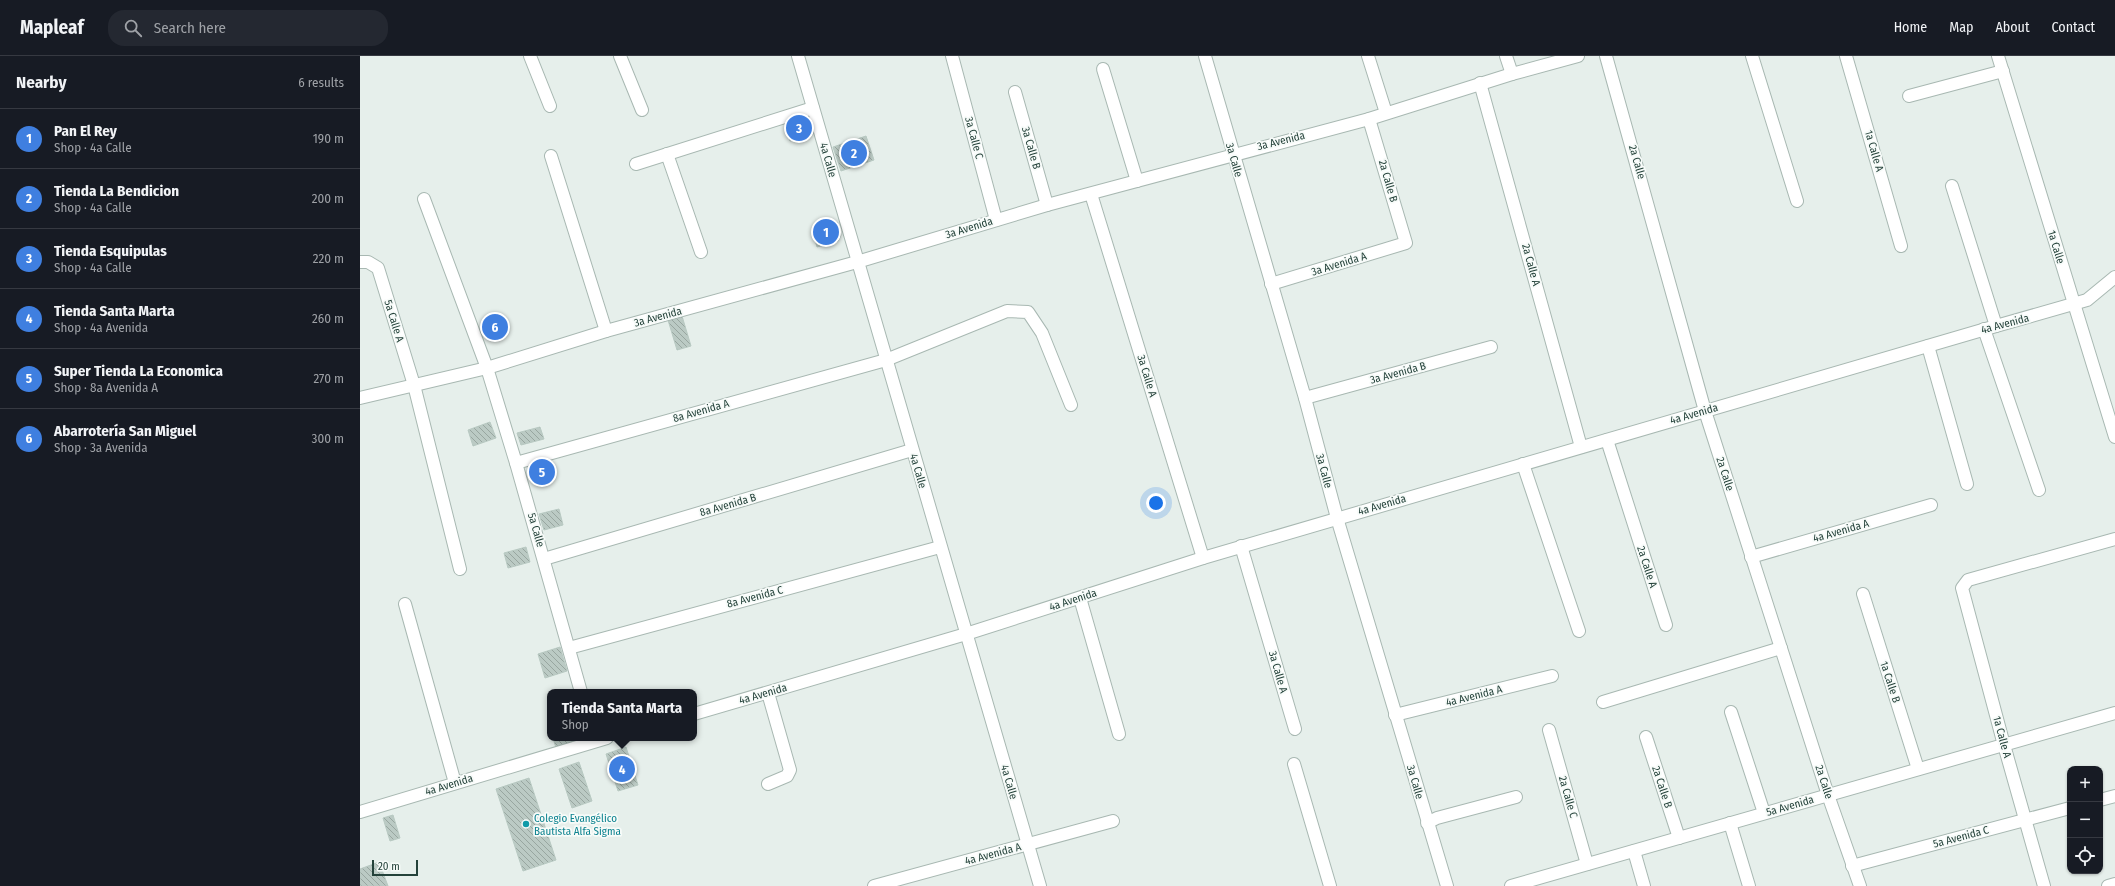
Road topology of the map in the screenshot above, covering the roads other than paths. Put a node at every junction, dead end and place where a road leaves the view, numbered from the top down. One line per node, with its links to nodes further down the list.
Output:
1 (530, 56): 19 (street)
2 (620, 56): 21 (street)
3 (798, 56): 20 (street, 4a Calle)
4 (952, 56): 34 (street, 3a Calle C)
5 (1205, 56): 25 (street, 3a Calle)
6 (1368, 56): 22 (street)
7 (1506, 56): 15 (street)
8 (1578, 56): 15 (street, 3a Avenida)
9 (1606, 56): 54 (street, 2a Calle)
10 (1752, 56): 32 (street)
11 (1846, 56): 36 (street, 1a Calle A)
12 (1998, 56): 14 (street, 1a Calle)
13 (1103, 69): 28 (street)
14 (2003, 71): 18 (street); 42 (street, 1a Calle)
15 (1512, 74): 16 (street, 3a Avenida)
16 (1480, 84): 22 (street, 3a Avenida); 58 (street, 2a Calle A)
17 (1015, 92): 33 (street, 3a Calle B)
18 (1909, 96)
19 (550, 106)
20 (813, 108): 24 (street); 39 (street, 4a Calle)
21 (642, 110)
22 (1386, 113): 23 (street, 3a Avenida)
23 (1369, 119): 25 (street, 3a Avenida); 35 (street, 2a Calle B)
24 (667, 154): 27 (street); 37 (street)
25 (1232, 154): 28 (street, 3a Avenida); 41 (street, 3a Calle)
26 (551, 156): 45 (street)
27 (636, 164)
28 (1137, 181): 30 (street, 3a Avenida)
29 (1952, 186): 43 (street)
30 (1091, 194): 33 (street, 3a Avenida); 70 (street, 3a Calle A)
31 (424, 199): 49 (street, 5a Calle)
32 (1797, 201)
33 (1047, 205): 34 (street, 3a Avenida)
34 (996, 220): 39 (street, 3a Avenida)
35 (1406, 243): 41 (street, 3a Avenida A)
36 (1901, 246)
37 (701, 252)
38 (364, 262): 50 (street, 5a Calle A)
39 (857, 262): 45 (street, 3a Avenida); 48 (street, 4a Calle)
40 (2115, 277): 42 (street, 4a Avenida)
41 (1271, 284): 52 (street, 3a Calle)
42 (2074, 305): 43 (street, 4a Avenida); 55 (street, 1a Calle)
43 (1996, 326): 44 (street, 4a Avenida)
44 (1984, 329): 46 (street, 4a Avenida); 63 (street)
45 (606, 331): 49 (street, 3a Avenida)
46 (1928, 346): 54 (street, 4a Avenida); 62 (street)
47 (1491, 347): 52 (street, 3a Avenida B)
48 (886, 360): 53 (street, 8a Avenida A); 59 (street, 4a Calle); 60 (street, 8a Avenida A)
49 (487, 368): 50 (street, 3a Avenida); 60 (street, 5a Calle)
50 (414, 385): 51 (street, 3a Avenida); 72 (street, 5a Calle A)
51 (360, 398)
52 (1305, 398): 65 (street, 3a Calle)
53 (1071, 405)
54 (1704, 411): 57 (street, 4a Avenida); 69 (street, 2a Calle)
55 (2112, 416): 56 (street, 1a Calle)
56 (2115, 437)
57 (1607, 440): 58 (street, 4a Avenida); 76 (street, 2a Calle A)
58 (1581, 447): 61 (street, 4a Avenida)
59 (912, 450): 68 (street, 4a Calle); 71 (street, 8a Avenida B)
60 (516, 462): 71 (street, 5a Calle)
61 (1523, 464): 65 (street, 4a Avenida); 77 (street)
62 (1968, 484)
63 (2039, 490)
64 (1931, 505): 69 (street, 4a Avenida A)
65 (1337, 518): 67 (street, 4a Avenida); 88 (street, 3a Calle)
66 (2115, 539): 94 (street, 1a Calle A)
67 (1241, 546): 70 (street, 4a Avenida); 89 (street, 3a Calle A)
68 (940, 547): 78 (street, 4a Calle); 79 (street, 8a Avenida C)
69 (1751, 557): 80 (street, 2a Calle)
70 (1203, 558): 74 (street, 4a Avenida)
71 (544, 559): 79 (street, 5a Calle)
72 (460, 569)
73 (1863, 594): 96 (street, 1a Calle B)
74 (1080, 598): 78 (street, 4a Avenida); 91 (street)
75 (405, 604): 97 (street)
76 (1666, 625)
77 (1579, 631)
78 (966, 634): 83 (street, 4a Avenida); 111 (street, 4a Calle)
79 (569, 648): 82 (street, 5a Calle)
80 (1781, 648): 84 (street); 99 (street, 2a Calle)
81 (1552, 676): 88 (street, 4a Avenida A)
82 (580, 689)
83 (768, 693): 86 (street, 4a Avenida); 98 (street)
84 (1603, 702)
85 (1732, 712): 105 (street)
86 (697, 713)
87 (2115, 713): 94 (street, 5a Avenida)
88 (1395, 715): 108 (street, 3a Calle)
89 (1295, 729)
90 (1549, 730): 113 (street, 2a Calle C)
91 (1119, 734)
92 (1646, 737): 110 (street, 2a Calle B)
93 (590, 741): 97 (street, 4a Avenida)
94 (2004, 745): 96 (street, 5a Avenida); 106 (street, 1a Calle A)
95 (1294, 764): 119 (street)
96 (1918, 769): 99 (street, 5a Avenida)
97 (455, 783): 104 (street, 4a Avenida)
98 (768, 784)
99 (1828, 795): 105 (street, 5a Avenida); 114 (street, 2a Calle)
100 (2115, 796): 102 (street)
101 (1516, 797): 108 (street)
102 (2103, 799)
103 (2067, 809): 106 (street, 5a Avenida C)
104 (360, 812)
105 (1764, 813): 109 (street, 5a Avenida)
106 (2025, 820): 114 (street, 5a Avenida C); 125 (street, 1a Calle A)
107 (1113, 821): 111 (street, 4a Avenida A)
108 (1427, 823): 120 (street, 3a Calle)
109 (1730, 823): 110 (street, 5a Avenida); 123 (street)
110 (1679, 838): 112 (street, 5a Avenida)
111 (1028, 844): 117 (street, 4a Avenida A); 118 (street, 4a Calle)
112 (1634, 851): 113 (street, 5a Avenida); 122 (street)
113 (1587, 864): 115 (street, 5a Avenida)
114 (1852, 866): 124 (street, 2a Calle)
115 (1540, 882): 121 (street, 5a Avenida)
116 (2115, 884): 126 (street)
117 (874, 886)
118 (1040, 886)
119 (1330, 886)
120 (1447, 886)
121 (1511, 886)
122 (1644, 886)
123 (1749, 886)
124 (1860, 886)
125 (2044, 886)
126 (2108, 886)

